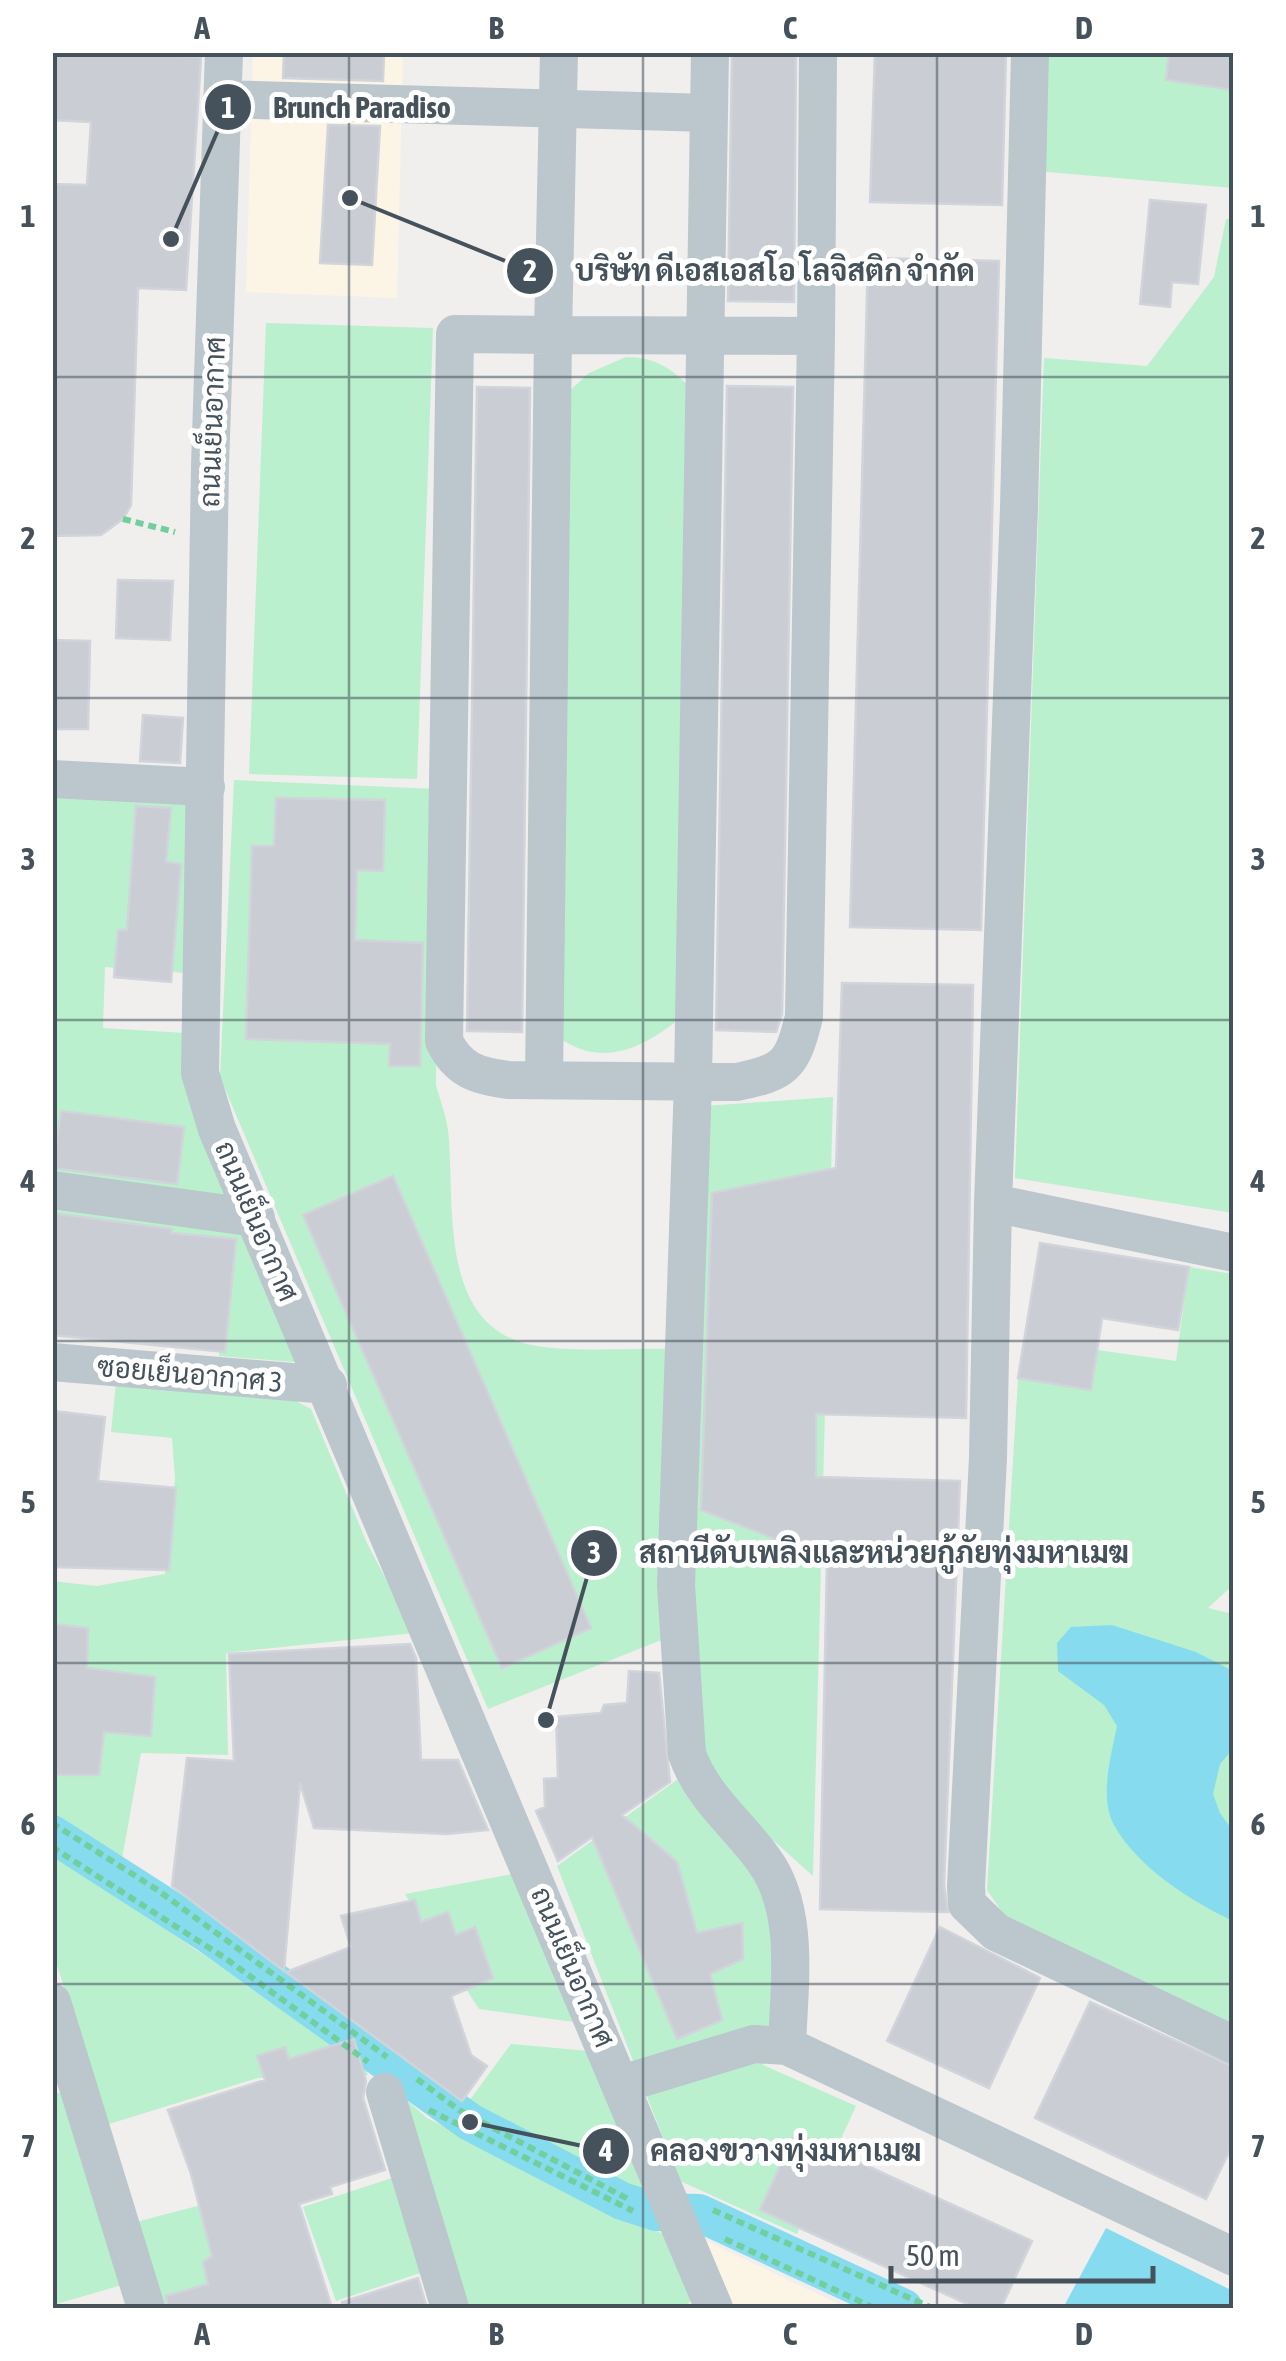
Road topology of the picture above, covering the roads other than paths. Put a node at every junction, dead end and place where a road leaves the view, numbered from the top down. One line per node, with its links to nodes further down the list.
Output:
1 (224, 52): 6 (street, ถนนเย็นอากาศ)
2 (559, 52): 7 (street)
3 (710, 52): 8 (street)
4 (818, 52): 11 (street)
5 (1030, 52): 17 (street)
6 (223, 98): 7 (street); 13 (street, ถนนเย็นอากาศ)
7 (558, 108): 8 (street); 9 (street)
8 (708, 113): 10 (street)
9 (553, 335): 10 (street); 14 (street); 14 (street)
10 (704, 336): 11 (street); 15 (street)
11 (816, 336): 15 (street)
12 (52, 779): 13 (street)
13 (206, 787): 18 (street, ถนนเย็นอากาศ)
14 (544, 1080): 15 (street)
15 (693, 1082): 24 (street)
16 (52, 1190): 18 (street)
17 (993, 1203): 19 (street); 23 (street)
18 (256, 1218): 21 (street, ถนนเย็นอากาศ)
19 (1234, 1253)
20 (52, 1362): 21 (street, ซอยเย็นอากาศ 3)
21 (328, 1386): 26 (street, ถนนเย็นอากาศ)
22 (52, 2002): 28 (street)
23 (1234, 2045)
24 (787, 2046): 26 (street); 27 (street)
25 (392, 2075): 29 (street)
26 (622, 2084): 30 (street, ถนนเย็นอากาศ)
27 (1234, 2257)
28 (146, 2308)
29 (450, 2308)
30 (714, 2308)

